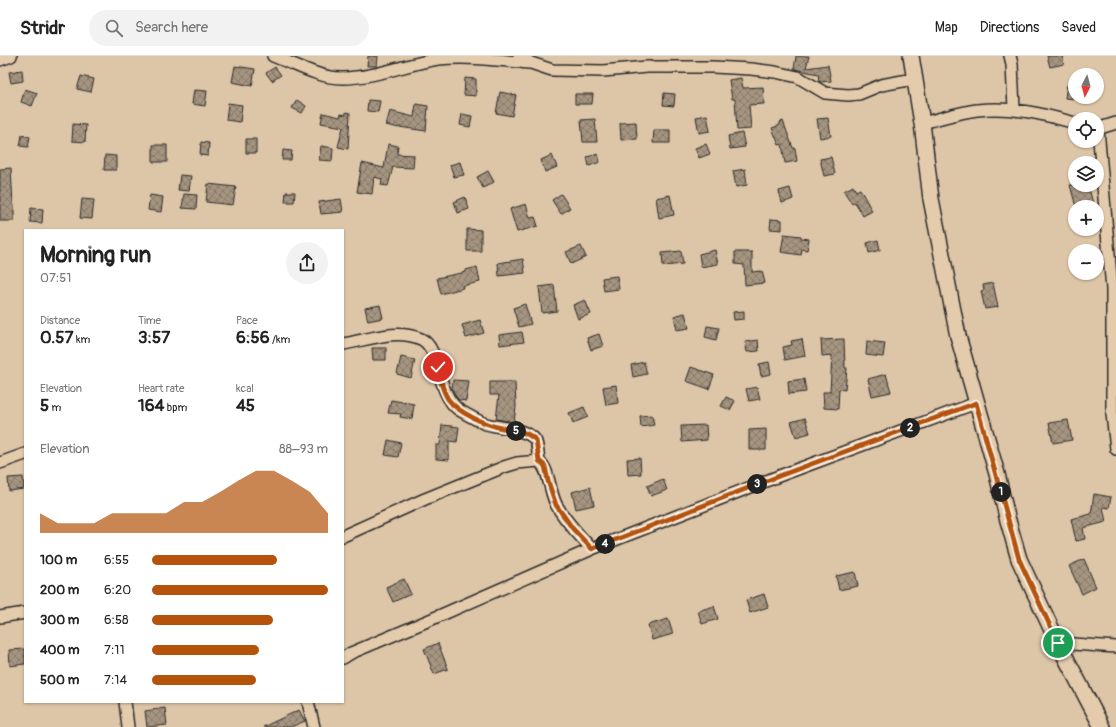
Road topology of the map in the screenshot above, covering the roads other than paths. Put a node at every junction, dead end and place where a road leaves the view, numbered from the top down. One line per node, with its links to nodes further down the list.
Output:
1 (11, 56): 6 (street)
2 (273, 56): 7 (street)
3 (519, 56): 7 (street)
4 (911, 56): 8 (main road)
5 (1010, 56): 9 (street)
6 (0, 60)
7 (531, 63): 8 (street)
8 (914, 79): 11 (main road)
9 (1014, 109): 10 (street); 11 (street)
10 (1068, 121)
11 (922, 123): 16 (main road)
12 (1116, 123): 13 (street)
13 (1104, 127)
14 (1100, 148): 17 (street)
15 (344, 344): 19 (street)
16 (976, 403): 22 (street); 25 (main road)
17 (1116, 450)
18 (24, 454): 20 (street)
19 (539, 461): 21 (street); 22 (street)
20 (0, 463)
21 (344, 536)
22 (592, 549): 27 (street)
23 (24, 613): 24 (street)
24 (0, 617)
25 (1058, 643): 26 (street); 32 (main road)
26 (1116, 647)
27 (344, 657)
28 (125, 703): 30 (street)
29 (308, 703): 31 (street)
30 (128, 727)
31 (314, 727)
32 (1102, 727)

